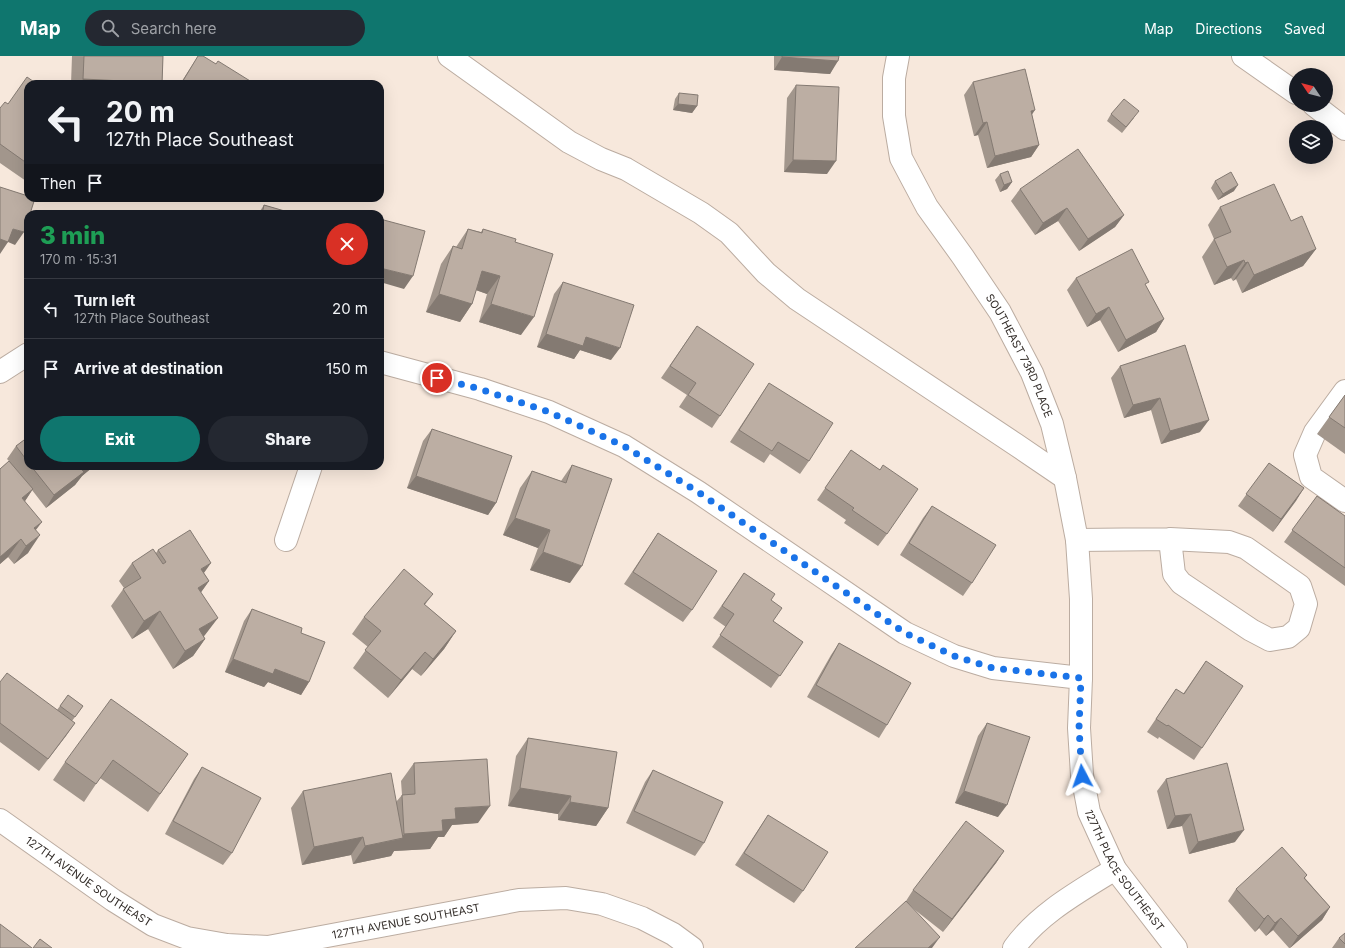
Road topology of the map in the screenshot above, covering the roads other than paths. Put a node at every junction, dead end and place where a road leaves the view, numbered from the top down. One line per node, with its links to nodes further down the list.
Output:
1 (449, 56): 12 (street)
2 (898, 56): 12 (street, SOUTHEAST 73RD PLACE)
3 (1243, 56): 4 (street)
4 (1289, 87)
5 (1323, 112): 6 (street)
6 (1345, 129)
7 (24, 357): 9 (street)
8 (384, 363): 17 (street)
9 (0, 372)
10 (1345, 391): 13 (street)
11 (310, 470): 15 (street)
12 (1065, 478): 16 (street, SOUTHEAST 73RD PLACE)
13 (1345, 501)
14 (1170, 539): 14 (street); 16 (street)
15 (286, 540)
16 (1077, 540): 17 (street, SOUTHEAST 73RD PLACE)
17 (1081, 678): 19 (street, 127TH PLACE SOUTHEAST)
18 (0, 820): 20 (street, 127TH AVENUE SOUTHEAST)
19 (1115, 869): 21 (street); 22 (street, 127TH PLACE SOUTHEAST)
20 (692, 948)
21 (1014, 948)
22 (1176, 948)

